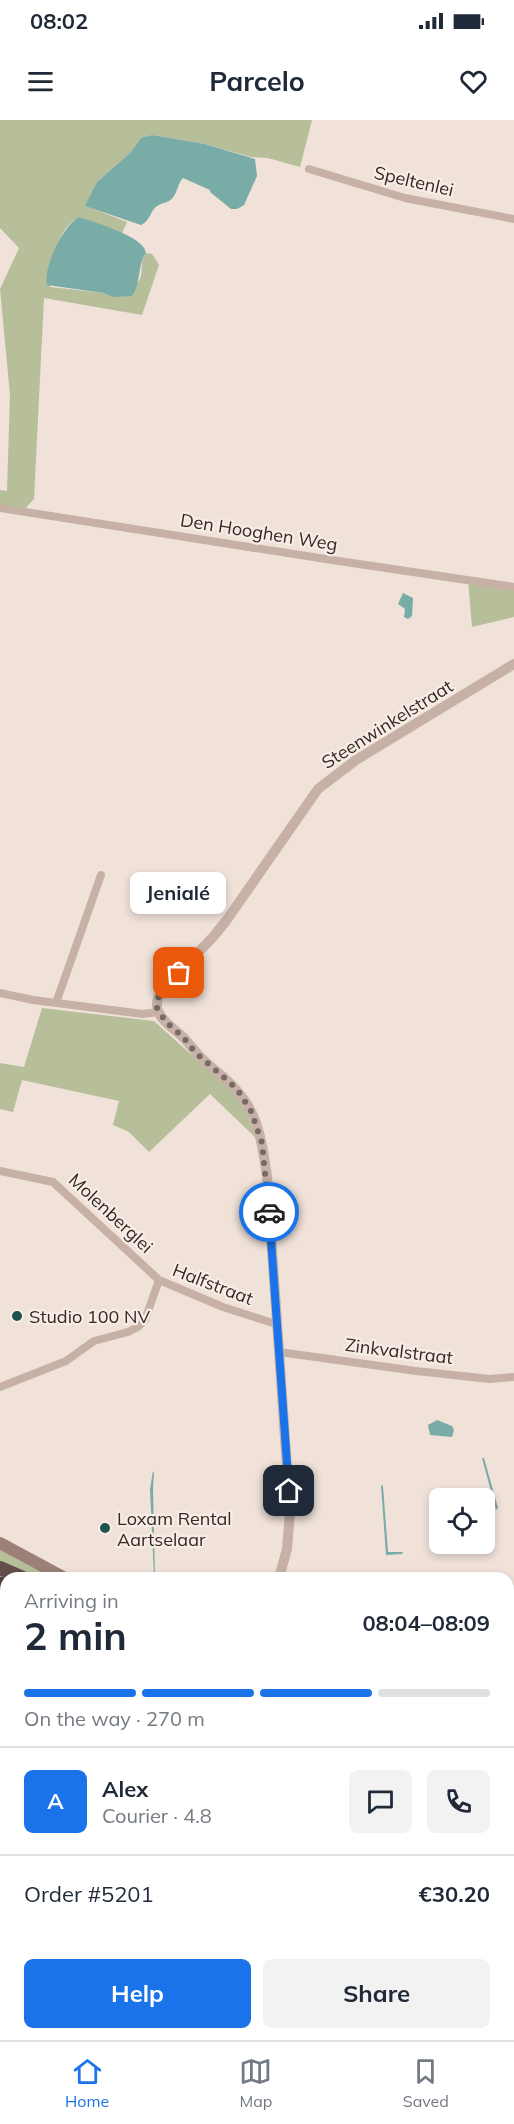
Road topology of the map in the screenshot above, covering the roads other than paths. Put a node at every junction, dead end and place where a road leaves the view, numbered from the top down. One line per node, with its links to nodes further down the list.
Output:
1 (309, 169): 2 (street, Speltenlei)
2 (514, 219)
3 (0, 508): 4 (street, Den Hooghen Weg)
4 (514, 586)
5 (514, 664): 9 (street, Steenwinkelstraat)
6 (101, 875): 8 (street)
7 (0, 993): 8 (street)
8 (56, 1003): 9 (street)
9 (158, 1012): 12 (street)
10 (0, 1171): 11 (street, Molenberglei)
11 (159, 1280): 12 (street, Halfstraat); 15 (street, Halfstraat)
12 (276, 1324): 13 (street)
13 (279, 1352): 14 (street, Zinkvalstraat); 18 (street)
14 (514, 1377)
15 (0, 1387)
16 (0, 1543): 17 (main road)
17 (54, 1572)
18 (281, 1572)

